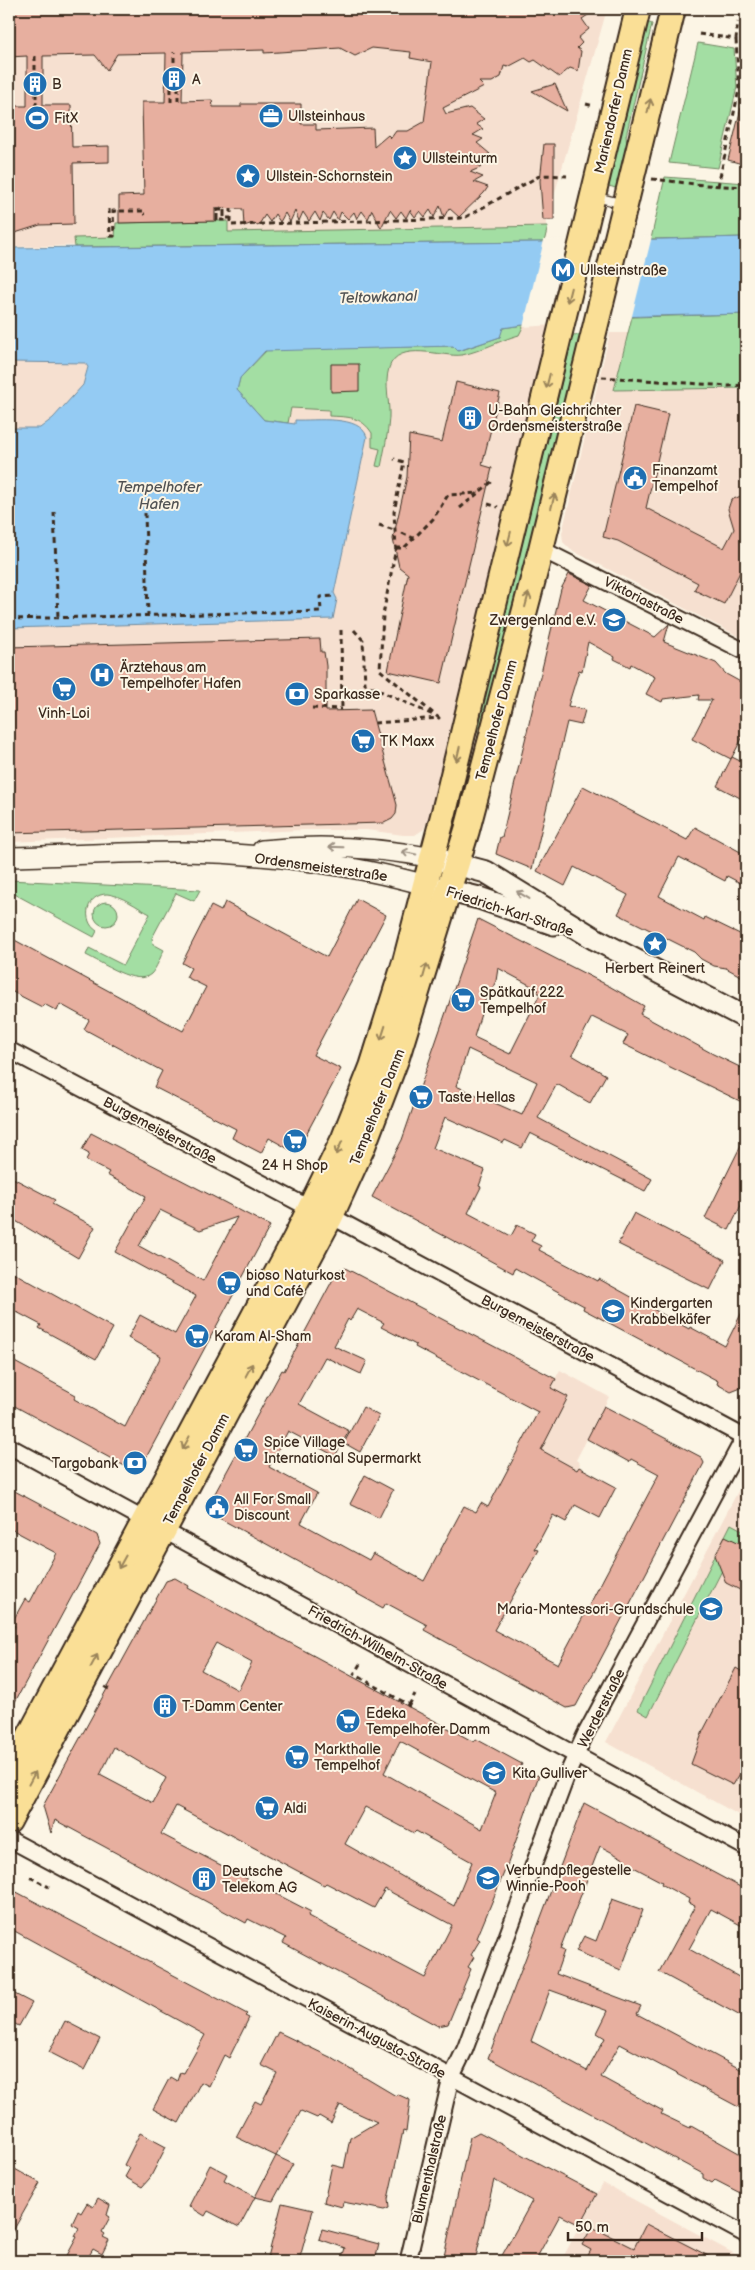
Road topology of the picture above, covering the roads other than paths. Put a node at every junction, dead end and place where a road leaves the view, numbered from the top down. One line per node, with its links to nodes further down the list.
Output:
1 (638, 9): 3 (main road, Mariendorfer Damm)
2 (673, 9): 4 (main road, one-way to 2)
3 (591, 205): 4 (lane); 5 (main road, Mariendorfer Damm, one-way to 5)
4 (624, 208): 6 (main road, Tempelhofer Damm, one-way to 4)
5 (560, 334): 10 (main road, Tempelhofer Damm, one-way to 10)
6 (541, 548): 7 (street, Viktoriastraße); 11 (main road, Tempelhofer Damm, one-way to 6)
7 (746, 652)
8 (216, 854): 9 (street, Ordensmeisterstraße); 10 (street, Ordensmeisterstraße, one-way to 8); 12 (street, Ordensmeisterstraße)
9 (9, 857)
10 (433, 858): 11 (main road, Ordensmeisterstraße); 12 (main road, Tempelhofer Damm)
11 (457, 864): 13 (main road, Tempelhofer Damm); 14 (main road, Friedrich-Karl-Straße, one-way to 11)
12 (425, 886): 13 (main road, Friedrich-Karl-Straße); 17 (main road, Tempelhofer Damm, one-way to 17)
13 (448, 891): 14 (main road, Friedrich-Karl-Straße); 17 (main road, Tempelhofer Damm, one-way to 13)
14 (595, 939): 15 (main road, Friedrich-Karl-Straße)
15 (746, 1018)
16 (9, 1050): 17 (street, Burgemeisterstraße)
17 (321, 1213): 18 (street, Burgemeisterstraße); 20 (main road, Tempelhofer Damm)
18 (746, 1437): 21 (street, Werderstraße)
19 (9, 1446): 20 (street, Friedrich-Wilhelm-Straße)
20 (155, 1524): 21 (street, Friedrich-Wilhelm-Straße); 22 (main road, Tempelhofer Damm, one-way to 22); 23 (main road, Tempelhofer Damm, one-way to 20)
21 (577, 1755): 25 (street, Friedrich-Wilhelm-Straße); 26 (street, Werderstraße)
22 (9, 1774)
23 (9, 1821)
24 (9, 1839): 26 (street, Kaiserin-Augusta-Straße)
25 (746, 1848)
26 (451, 2078): 27 (street, Kaiserin-Augusta-Straße); 28 (street, Blumenthalstraße)
27 (746, 2235)
28 (408, 2261)

